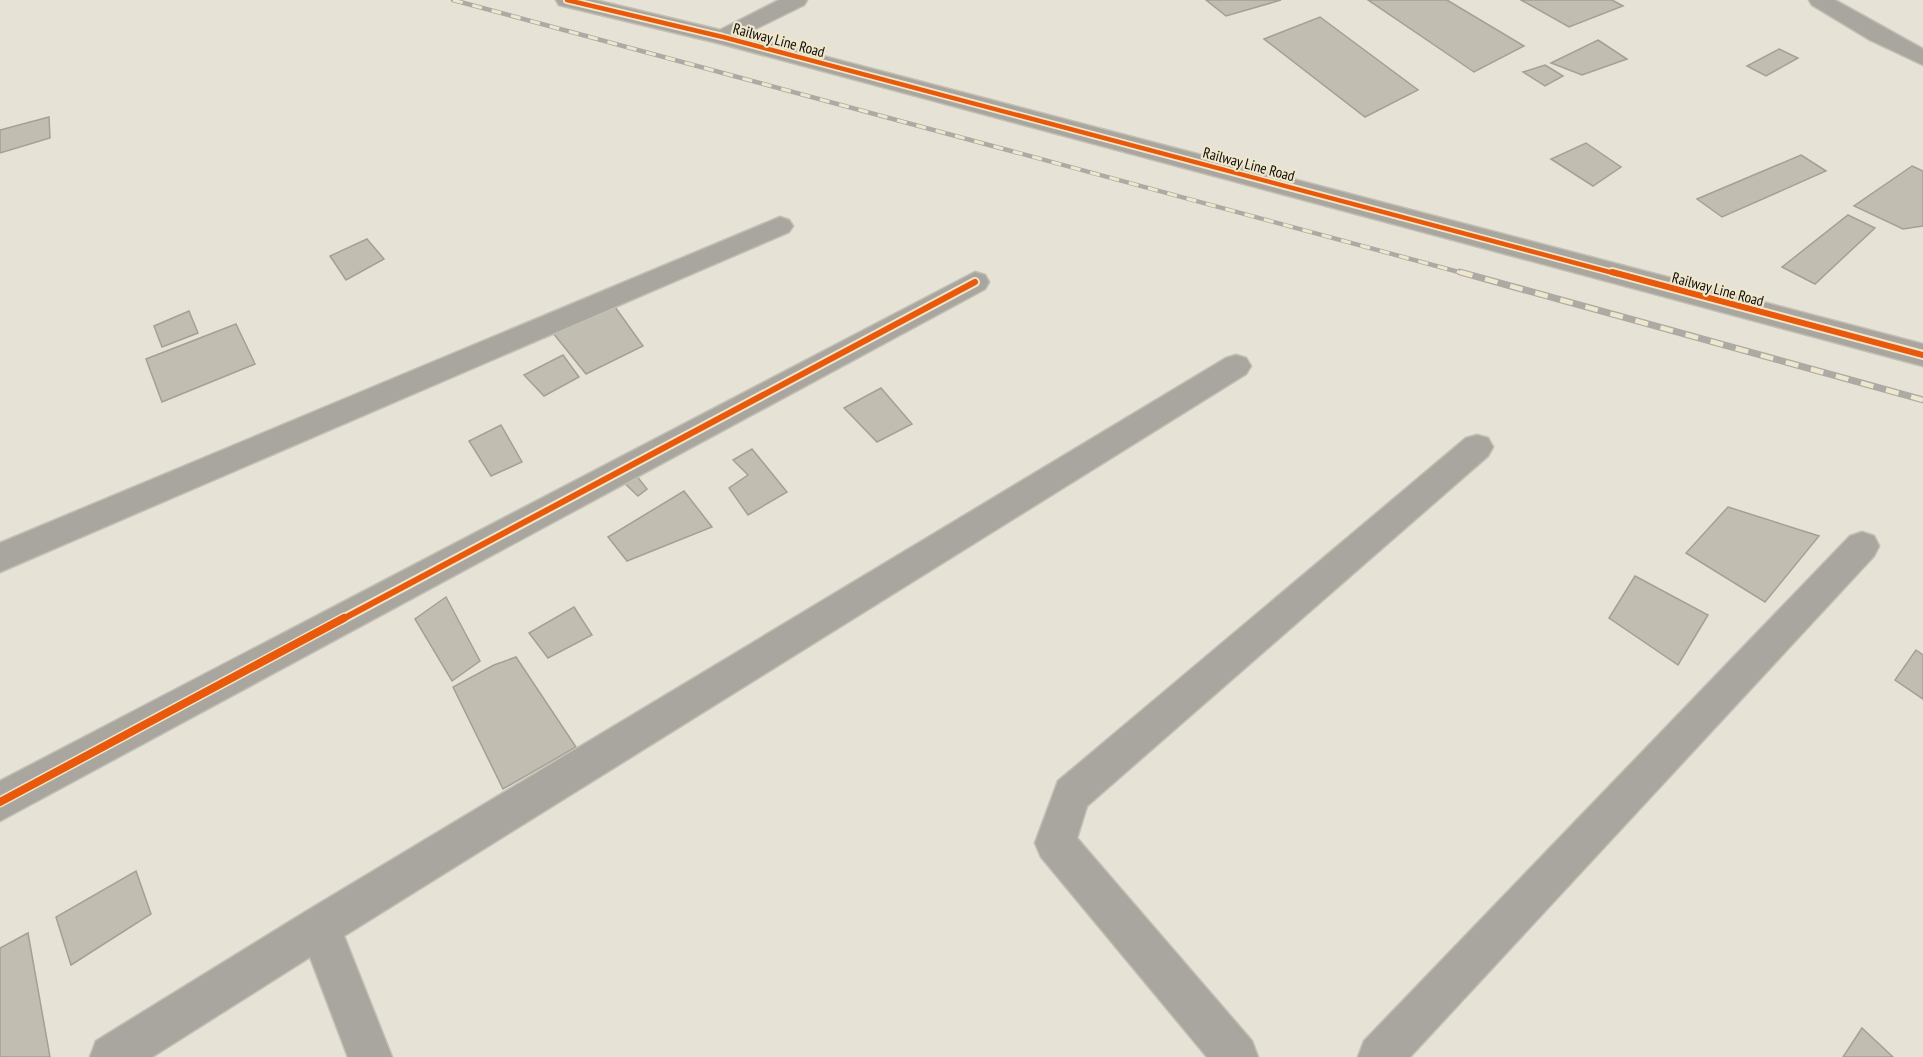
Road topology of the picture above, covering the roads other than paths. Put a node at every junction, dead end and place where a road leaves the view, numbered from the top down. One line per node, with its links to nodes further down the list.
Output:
1 (567, 0): 4 (street, Railway Line Road)
2 (796, 0): 4 (street)
3 (1820, 0): 5 (street)
4 (723, 37): 8 (street, Railway Line Road)
5 (1923, 58)
6 (780, 226): 12 (street)
7 (975, 282): 13 (street)
8 (1923, 355)
9 (1236, 366): 14 (street)
10 (1477, 447): 17 (street)
11 (1862, 546): 18 (street)
12 (0, 558)
13 (0, 802)
14 (320, 927): 15 (street); 16 (street)
15 (112, 1057)
16 (370, 1057)
17 (1236, 1057)
18 (1380, 1057)

